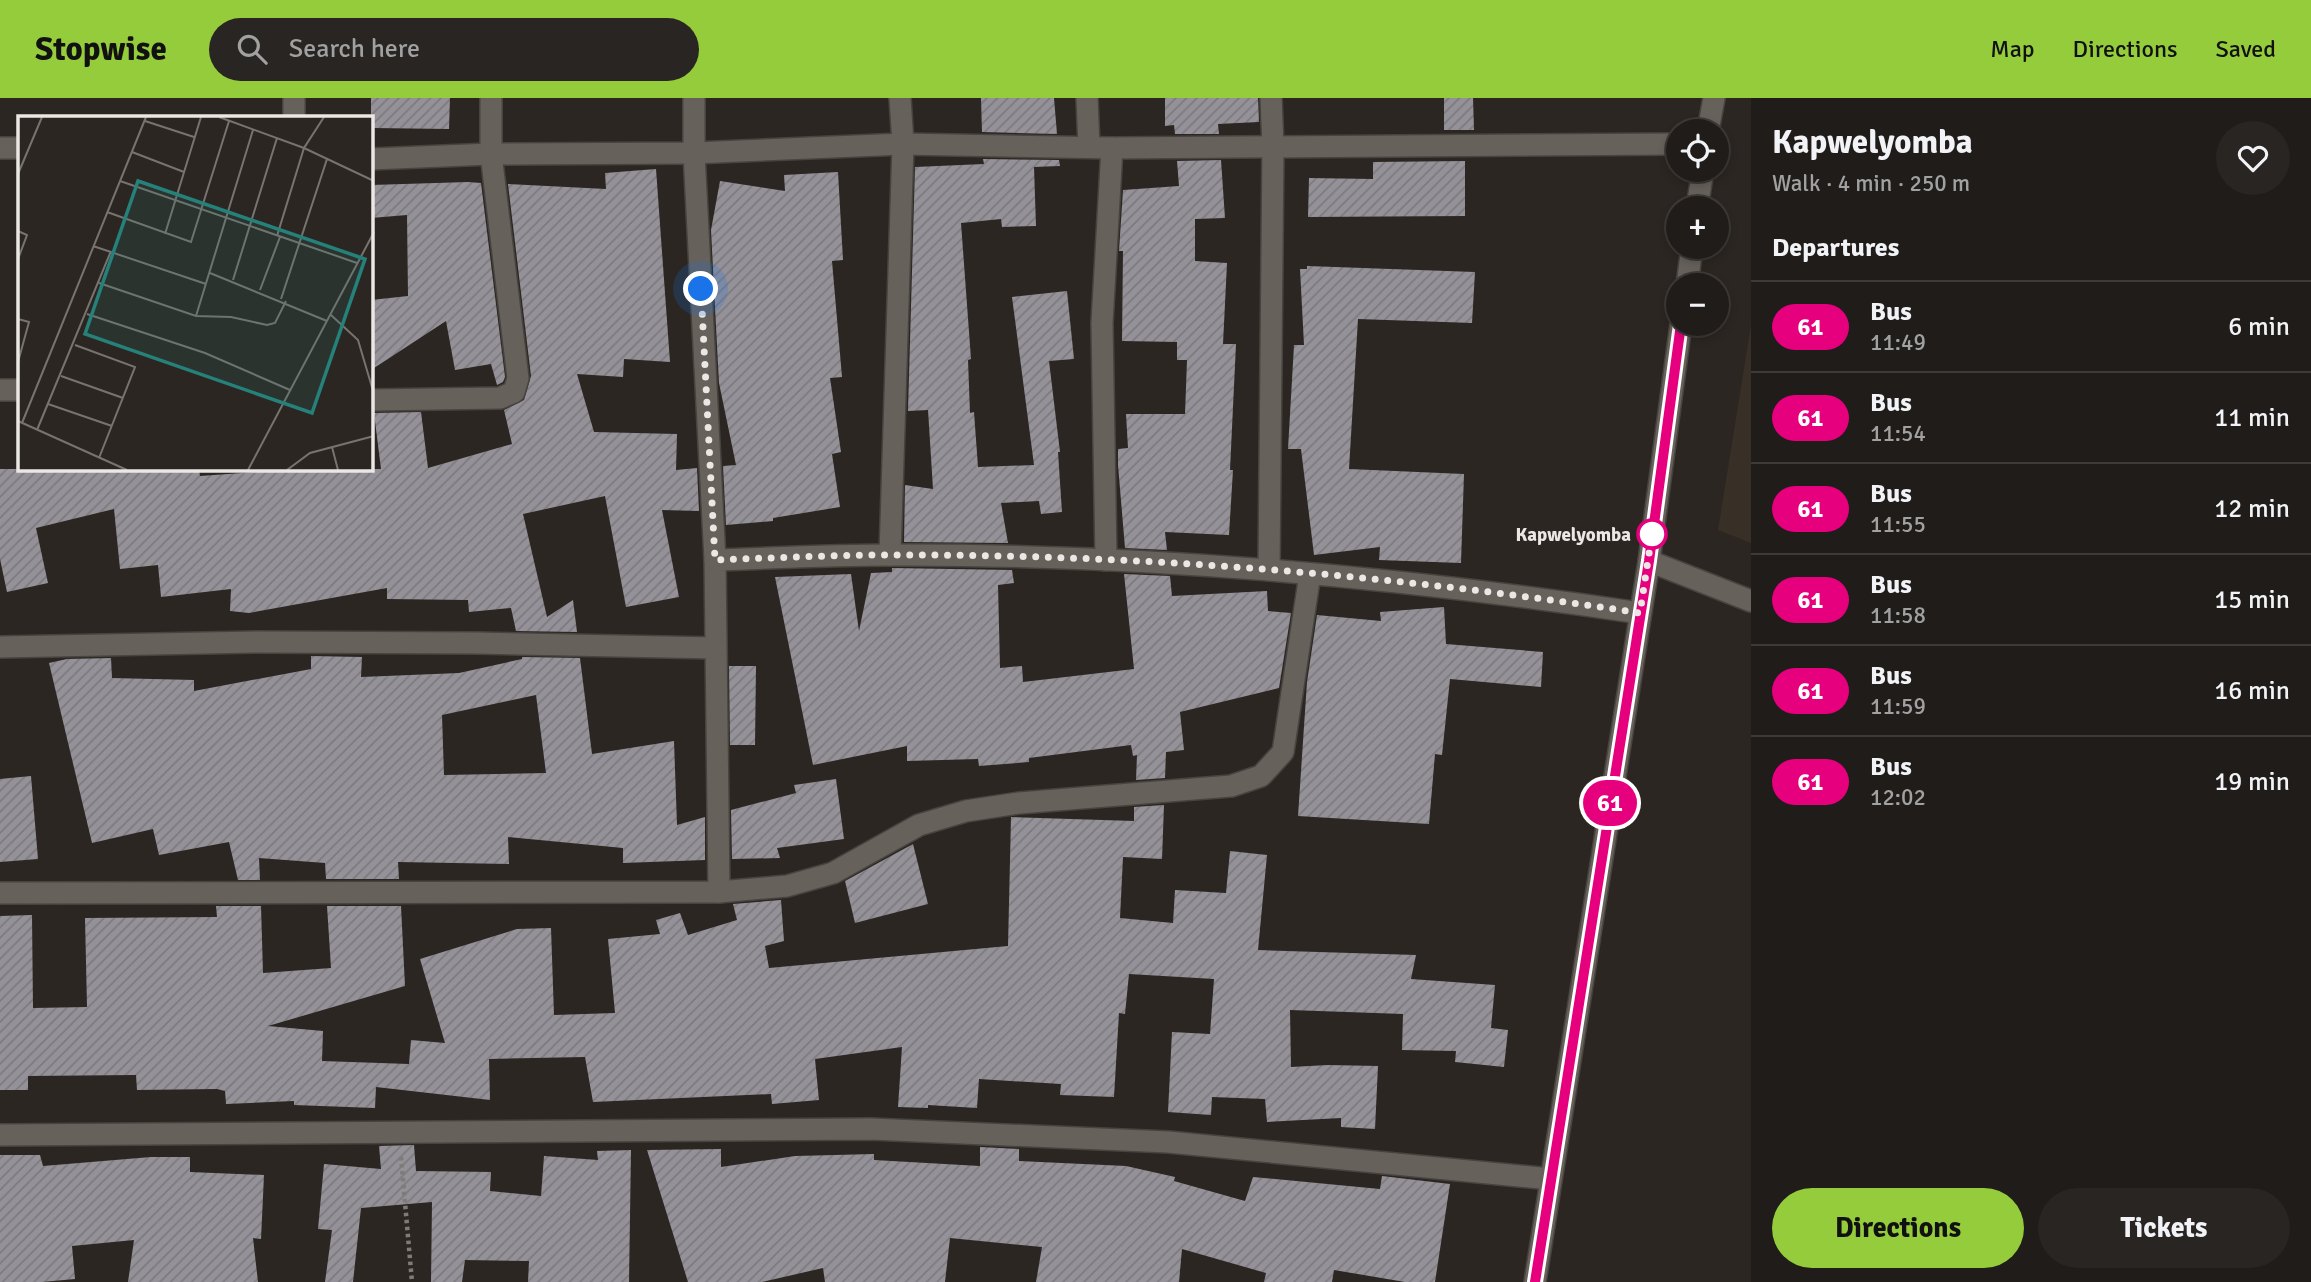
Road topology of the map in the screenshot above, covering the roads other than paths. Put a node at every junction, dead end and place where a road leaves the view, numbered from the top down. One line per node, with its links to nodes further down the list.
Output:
1 (294, 98): 8 (street)
2 (491, 98): 18 (street)
3 (694, 98): 17 (street)
4 (900, 98): 10 (street)
5 (1087, 98): 13 (street)
6 (1271, 98): 12 (street)
7 (1714, 98): 9 (street)
8 (294, 116)
9 (1710, 119)
10 (903, 144): 13 (street); 17 (street); 24 (street)
11 (1666, 144): 12 (street)
12 (1273, 146): 16 (street); 28 (street)
13 (1089, 147): 16 (street)
14 (0, 148): 15 (street)
15 (18, 148)
16 (1112, 148): 26 (street)
17 (694, 153): 18 (street); 25 (street)
18 (491, 154): 19 (street); 23 (street)
19 (373, 159)
20 (1679, 336): 27 (street)
21 (0, 390): 22 (street)
22 (18, 390)
23 (373, 400)
24 (890, 555): 25 (street); 26 (street)
25 (715, 560): 33 (street)
26 (1106, 560): 28 (street)
27 (1649, 561): 30 (street); 31 (street)
28 (1269, 570): 29 (street)
29 (1310, 574): 31 (street); 34 (street)
30 (1751, 601)
31 (1640, 613): 37 (street)
32 (0, 647): 33 (street)
33 (715, 648): 34 (street)
34 (719, 892): 35 (street)
35 (0, 893)
36 (0, 1135): 37 (street)
37 (1551, 1179): 38 (street)
38 (1535, 1282)

